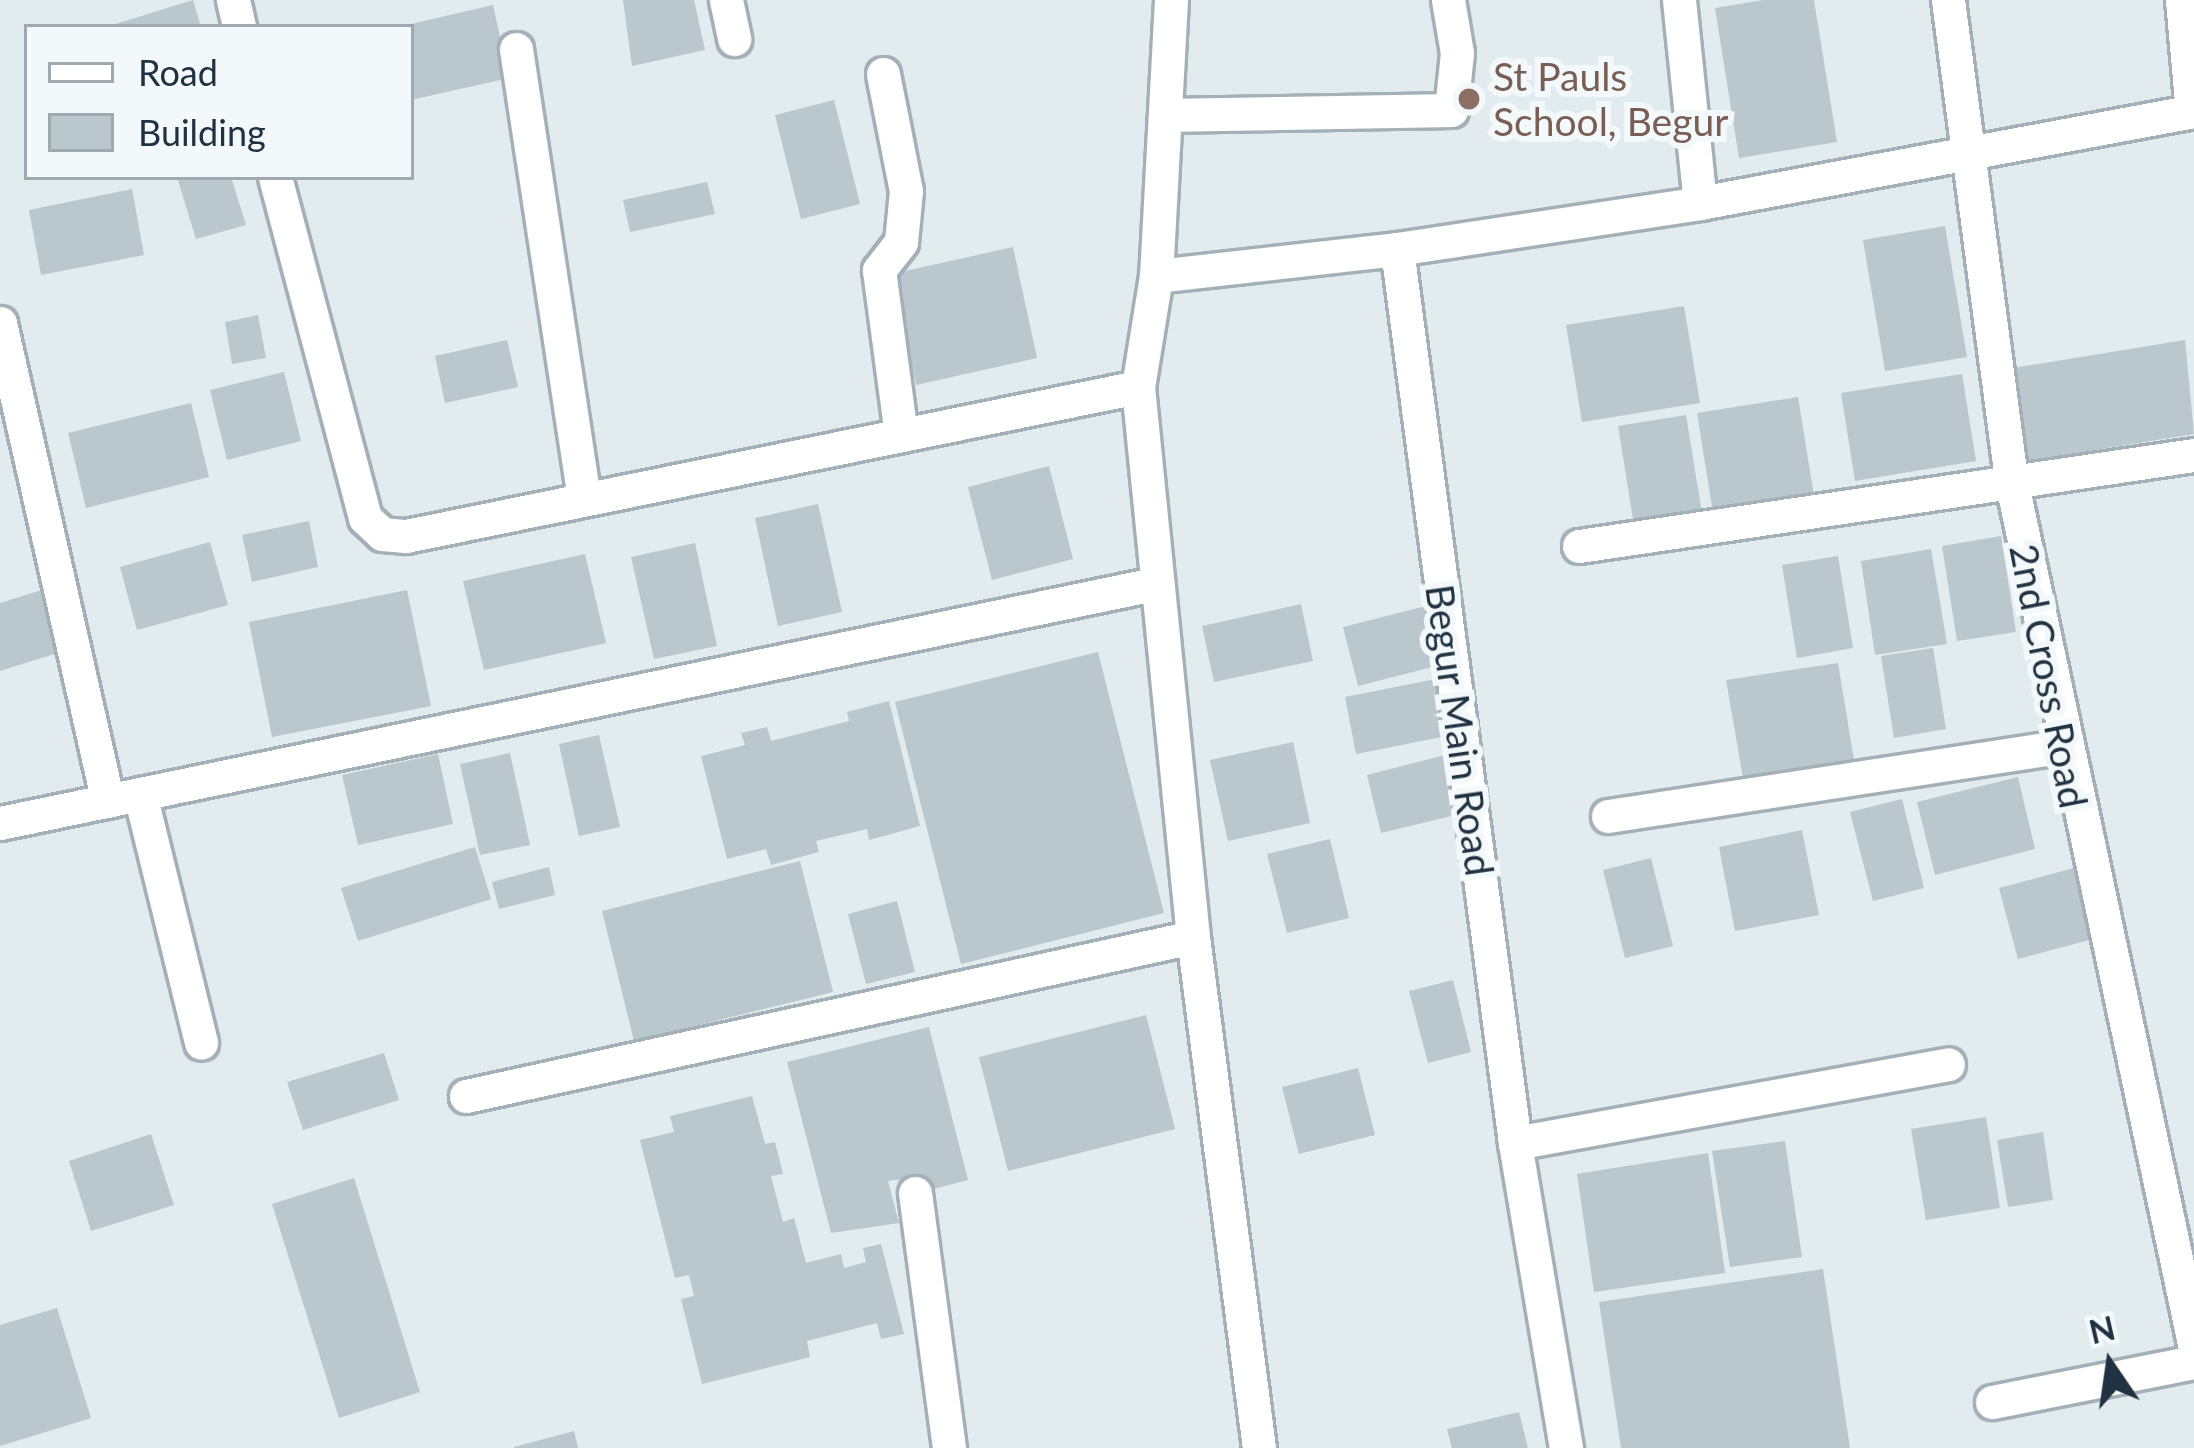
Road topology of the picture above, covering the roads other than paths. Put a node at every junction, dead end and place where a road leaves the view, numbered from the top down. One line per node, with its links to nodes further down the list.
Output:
1 (726, 0): 7 (street)
2 (1171, 0): 11 (street)
3 (1448, 0): 11 (street)
4 (1679, 0): 14 (street)
5 (1948, 0): 12 (street, 2nd Cross Road)
6 (2182, 0): 10 (street)
7 (734, 39)
8 (516, 49): 22 (street)
9 (883, 74): 19 (street)
10 (2193, 111): 12 (street)
11 (1167, 115): 16 (street)
12 (1968, 153): 14 (street); 21 (street, 2nd Cross Road)
13 (275, 180): 22 (street)
14 (1700, 203): 15 (street)
15 (1396, 249): 16 (street); 33 (street, Begur Main Road)
16 (1156, 276): 18 (street)
17 (0, 323): 26 (street)
18 (1138, 387): 19 (street); 24 (street)
19 (901, 434): 22 (street)
20 (2194, 455): 21 (street)
21 (2011, 479): 23 (street); 25 (street, 2nd Cross Road)
22 (584, 497)
23 (1579, 546)
24 (1154, 584): 26 (street); 29 (street)
25 (2063, 746): 27 (street); 35 (street, 2nd Cross Road)
26 (124, 797): 28 (street); 30 (street)
27 (1608, 816)
28 (0, 824)
29 (1193, 937): 32 (street); 39 (street)
30 (202, 1043)
31 (1948, 1064): 33 (street)
32 (466, 1096)
33 (1515, 1143): 40 (street, Begur Main Road)
34 (915, 1193): 38 (street)
35 (2194, 1344)
36 (2194, 1362): 37 (street)
37 (1992, 1402)
38 (949, 1448)
39 (1258, 1448)
40 (1566, 1448)

